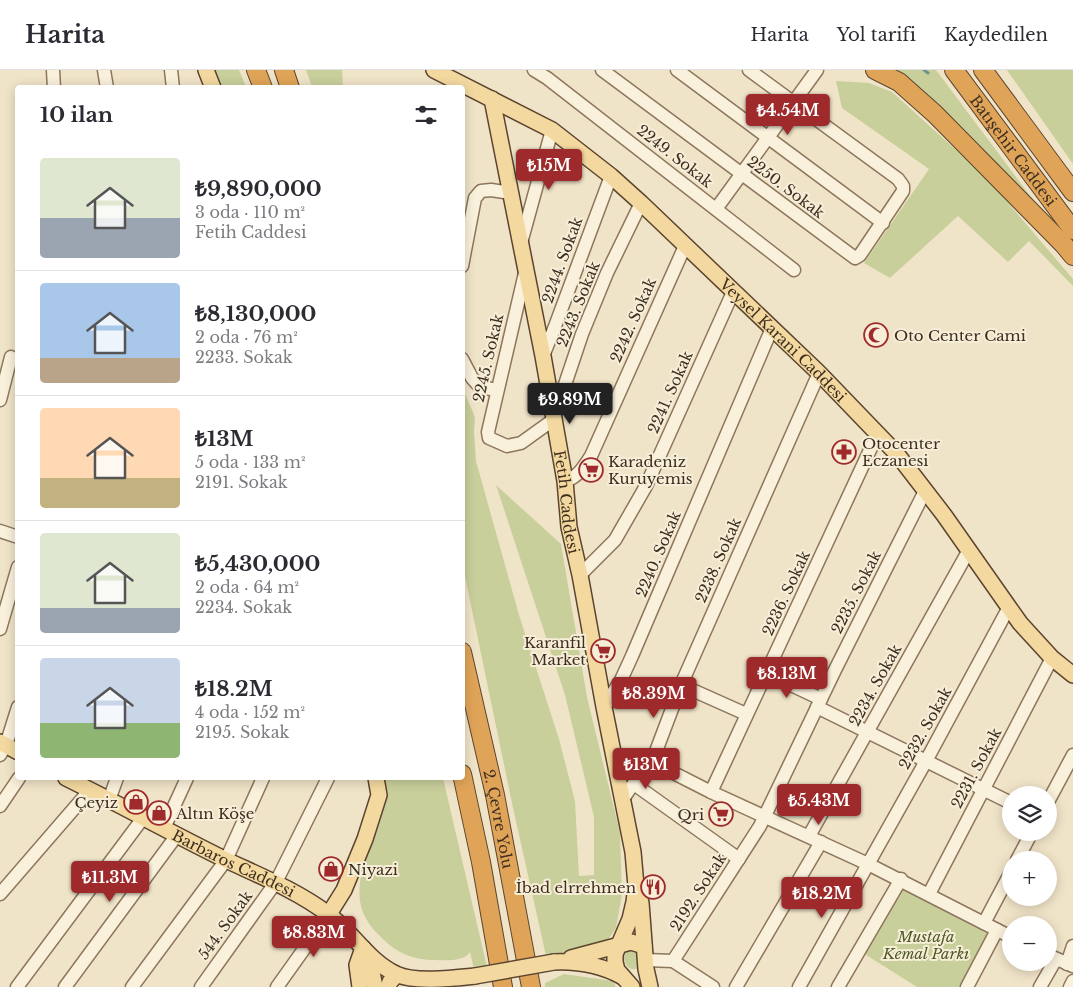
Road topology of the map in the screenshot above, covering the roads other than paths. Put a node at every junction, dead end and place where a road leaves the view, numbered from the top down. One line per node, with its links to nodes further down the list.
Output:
1 (53, 70): 16 (street)
2 (104, 70): 17 (street)
3 (171, 70): 18 (street)
4 (206, 70): 19 (main road)
5 (256, 70): 20 (highway)
6 (284, 70): 21 (highway)
7 (434, 70): 22 (main road, Veysel Karani Caddesi)
8 (534, 70): 33 (street, 2249. Sokak)
9 (602, 70): 28 (street, 2250. Sokak)
10 (677, 70): 27 (street)
11 (749, 70): 25 (street)
12 (817, 70): 25 (street)
13 (875, 70): 39 (highway)
14 (954, 70): 35 (highway, Batışehir Caddesi)
15 (983, 70): 30 (highway, Batışehir Caddesi)
16 (54, 85)
17 (107, 85)
18 (173, 85)
19 (212, 85)
20 (262, 85)
21 (289, 85)
22 (464, 85)
23 (465, 86): 24 (main road, Veysel Karani Caddesi)
24 (492, 99): 26 (main road, Veysel Karani Caddesi); 31 (main road, Fetih Caddesi)
25 (793, 103): 27 (street); 34 (street)
26 (552, 130): 29 (main road, Veysel Karani Caddesi); 36 (street)
27 (767, 138): 28 (street); 34 (street)
28 (741, 174): 33 (street); 34 (street, 2250. Sokak)
29 (611, 176): 32 (main road, Veysel Karani Caddesi); 45 (street, 2244. Sokak)
30 (1073, 192)
31 (511, 193): 36 (main road, Fetih Caddesi); 38 (street)
32 (641, 203): 37 (main road, Veysel Karani Caddesi); 50 (street, 2243. Sokak)
33 (716, 209): 40 (street, 2249. Sokak)
34 (883, 223)
35 (1073, 230)
36 (520, 245): 41 (main road, Fetih Caddesi)
37 (685, 246): 42 (main road, Veysel Karani Caddesi); 52 (street, 2242. Sokak)
38 (465, 250)
39 (1073, 256)
40 (794, 270)
41 (525, 273): 45 (main road, Fetih Caddesi); 48 (street, 2245. Sokak)
42 (733, 292): 43 (main road, Veysel Karani Caddesi); 57 (street, 2241. Sokak)
43 (772, 328): 47 (main road, Veysel Karani Caddesi); 67 (street, 2240. Sokak)
44 (9, 356): 49 (street)
45 (543, 356): 50 (main road, Fetih Caddesi)
46 (465, 365): 48 (street)
47 (819, 373): 51 (main road, Veysel Karani Caddesi); 65 (street, 2238. Sokak)
48 (497, 390): 50 (street, 2245. Sokak)
49 (0, 400)
50 (554, 420): 52 (main road, Fetih Caddesi)
51 (877, 435): 53 (main road, Veysel Karani Caddesi); 63 (street, 2236. Sokak)
52 (565, 481): 57 (main road, Fetih Caddesi)
53 (925, 491): 56 (main road, Veysel Karani Caddesi); 66 (street, 2235. Sokak)
54 (0, 531): 55 (street)
55 (15, 536)
56 (969, 550): 59 (main road, Veysel Karani Caddesi); 70 (street, 2234. Sokak)
57 (580, 575): 67 (main road, Fetih Caddesi)
58 (15, 577): 60 (street)
59 (1009, 607): 61 (main road, Veysel Karani Caddesi); 74 (street, 2232. Sokak)
60 (0, 629)
61 (1052, 658): 64 (main road, Veysel Karani Caddesi); 87 (street, 2231. Sokak)
62 (465, 665): 129 (highway, 2. Çevre Yolu)
63 (766, 673): 66 (street); 68 (street, 2236. Sokak)
64 (1073, 675)
65 (681, 685): 68 (street); 75 (street, 2238. Sokak)
66 (819, 703): 70 (street); 93 (street, 2235. Sokak)
67 (604, 707): 73 (main road, Fetih Caddesi)
68 (746, 714): 88 (street, 2236. Sokak)
69 (15, 717): 71 (street)
70 (868, 731): 74 (street); 96 (street, 2234. Sokak)
71 (6, 749)
72 (1073, 755): 85 (street)
73 (614, 758): 75 (street); 89 (main road, Fetih Caddesi)
74 (926, 761): 87 (street); 100 (street, 2232. Sokak)
75 (652, 762): 84 (street, 2238. Sokak); 88 (street)
76 (18, 780): 92 (street)
77 (70, 780): 86 (main road, Barbaros Caddesi)
78 (116, 780): 91 (street)
79 (186, 780): 95 (street)
80 (262, 780): 99 (street)
81 (327, 780): 102 (street, 544. Sokak)
82 (376, 780): 107 (main road)
83 (463, 780): 128 (highway, 2. Çevre Yolu)
84 (634, 784): 89 (street, 2238. Sokak); 98 (street)
85 (1056, 786)
86 (90, 790): 91 (main road, Barbaros Caddesi); 105 (street)
87 (983, 790): 90 (street); 106 (street, 2231. Sokak)
88 (711, 792): 93 (street)
89 (623, 799): 103 (main road, Fetih Caddesi)
90 (1002, 799)
91 (109, 800): 94 (main road, Barbaros Caddesi)
92 (0, 806)
93 (765, 816): 96 (street); 98 (street, 2192. Sokak)
94 (143, 818): 95 (main road, Barbaros Caddesi); 121 (street)
95 (170, 832): 99 (main road, Barbaros Caddesi); 122 (street)
96 (809, 836): 97 (street)
97 (821, 842): 100 (street); 132 (street)
98 (739, 859): 115 (street, 2192. Sokak)
99 (226, 860): 102 (main road, Barbaros Caddesi); 123 (street)
100 (868, 864): 101 (street); 133 (street, 2232. Sokak)
101 (900, 879): 106 (street); 134 (street)
102 (276, 882): 107 (main road, Barbaros Caddesi); 124 (street, 544. Sokak)
103 (636, 886): 111 (main road); 114 (main road)
104 (1002, 889): 108 (street)
105 (0, 894)
106 (929, 894): 108 (street)
107 (329, 914): 113 (main road, Barbaros Caddesi); 125 (street)
108 (984, 924): 109 (street)
109 (997, 930): 110 (street); 135 (street)
110 (1002, 932)
111 (620, 944): 114 (main road); 117 (main road); 120 (main road)
112 (1073, 946): 116 (street)
113 (363, 948): 118 (main road, Barbaros Caddesi); 126 (main road); 127 (main road)
114 (645, 958): 115 (street); 120 (main road); 130 (main road)
115 (673, 961): 131 (street)
116 (1061, 961): 136 (street)
117 (554, 962): 118 (main road, Barbaros Caddesi, bridge); 120 (main road)
118 (392, 981)
119 (1073, 981): 137 (street)
120 (628, 982)
121 (16, 987)
122 (65, 987)
123 (132, 987)
124 (201, 987)
125 (277, 987)
126 (360, 987)
127 (375, 987)
128 (504, 987)
129 (531, 987)
130 (650, 987)
131 (713, 987)
132 (736, 987)
133 (799, 987)
134 (838, 987)
135 (967, 987)
136 (1040, 987)
137 (1070, 987)

